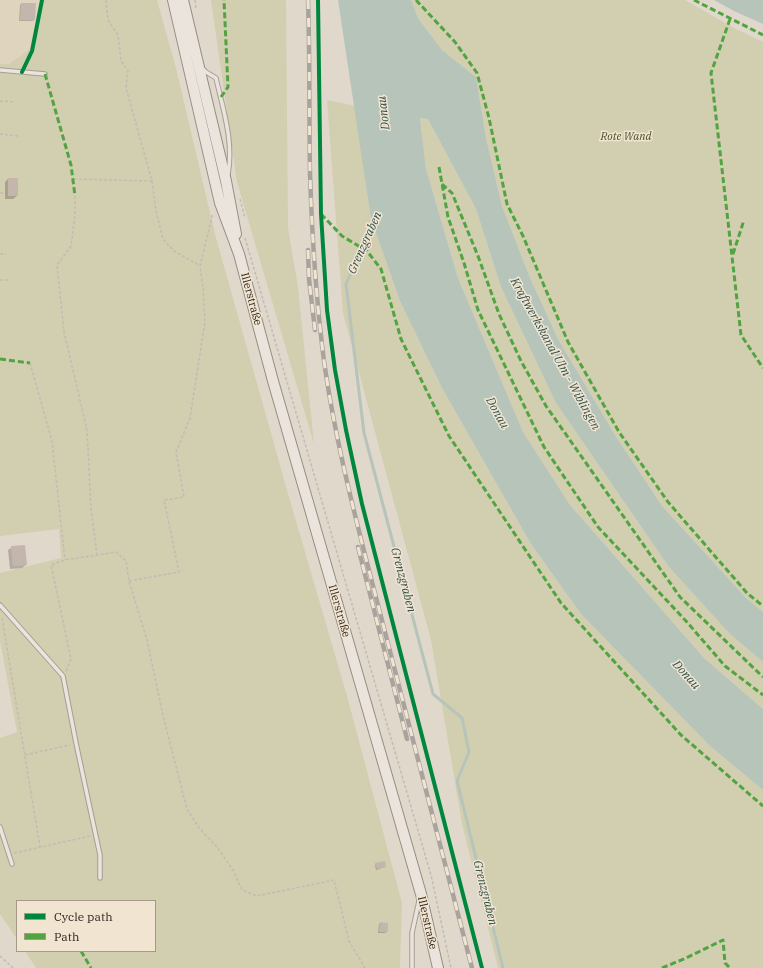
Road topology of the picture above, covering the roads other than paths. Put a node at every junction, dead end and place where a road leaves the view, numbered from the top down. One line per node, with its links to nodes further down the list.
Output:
1 (173, 0): 7 (main road, Illerstraße)
2 (183, 0): 3 (main road, Illerstraße)
3 (197, 61): 6 (main road, Illerstraße); 6 (lane)
4 (0, 70): 5 (lane)
5 (44, 74)
6 (226, 181): 7 (main road, Illerstraße)
7 (239, 254): 12 (main road, Illerstraße)
8 (0, 605): 11 (lane)
9 (0, 827): 10 (lane)
10 (12, 864)
11 (100, 878)
12 (421, 894): 13 (lane); 14 (main road, Illerstraße)
13 (412, 968)
14 (438, 968)

